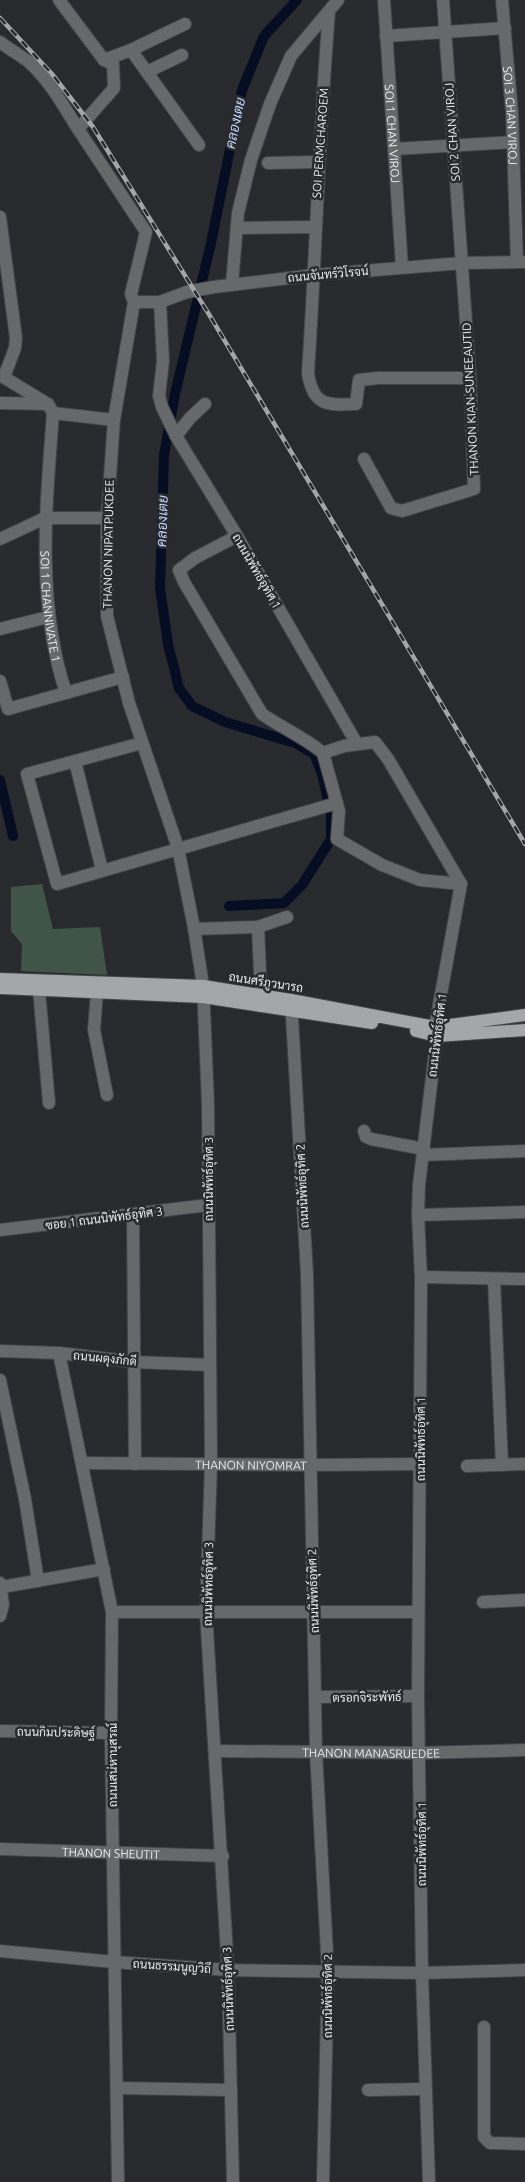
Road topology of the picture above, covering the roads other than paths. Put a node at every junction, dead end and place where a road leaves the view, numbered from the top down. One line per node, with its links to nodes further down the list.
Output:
1 (59, 0): 14 (street)
2 (338, 0): 6 (street)
3 (384, 0): 10 (street, SOI 1 CHAN VIROJ)
4 (443, 0): 9 (street, SOI 2 CHAN VIROJ)
5 (502, 0): 8 (street, SOI 3 CHAN VIROJ)
6 (329, 12): 21 (street, SOI PERMCHAROEM); 25 (street)
7 (185, 24): 12 (street)
8 (505, 28): 9 (street); 17 (street, SOI 3 CHAN VIROJ)
9 (446, 32): 10 (street); 19 (street, SOI 2 CHAN VIROJ)
10 (386, 36): 20 (street, SOI 1 CHAN VIROJ)
11 (0, 42): 16 (street, THANON NIPATPUKDEE)
12 (131, 50): 14 (street); 15 (street)
13 (182, 56): 15 (street)
14 (104, 60): 16 (street)
15 (147, 72): 18 (street)
16 (78, 129): 31 (street, THANON NIPATPUKDEE)
17 (513, 142): 19 (street); 26 (street, SOI 3 CHAN VIROJ)
18 (199, 145)
19 (452, 146): 20 (street); 27 (street, SOI 2 CHAN VIROJ)
20 (394, 149): 28 (street, SOI 1 CHAN VIROJ)
21 (318, 162): 22 (street); 24 (street, SOI PERMCHAROEM)
22 (268, 163)
23 (0, 217): 33 (street)
24 (314, 227): 25 (street); 29 (street, SOI PERMCHAROEM)
25 (237, 228): 30 (street)
26 (521, 262): 27 (street, ถนนจันทร์วิโรจน์)
27 (462, 263): 28 (street, ถนนจันทร์วิโรจน์); 34 (street, THANON KIAN-SUNEEAUTID)
28 (402, 267): 29 (street, ถนนจันทร์วิโรจน์)
29 (314, 275): 30 (street, ถนนจันทร์วิโรจน์); 34 (street, SOI PERMCHAROEM)
30 (232, 284): 32 (street, ถนนจันทร์วิโรจน์)
31 (134, 302): 32 (street, ถนนจันทร์วิโรจน์); 38 (street, THANON NIPATPUKDEE)
32 (160, 302): 39 (street, ถนนนิพัทธ์อุทิศ 1)
33 (2, 376): 37 (street)
34 (470, 378): 40 (street, THANON KIAN-SUNEEAUTID)
35 (0, 403): 37 (street)
36 (205, 404): 39 (street)
37 (50, 409): 38 (street); 41 (street, SOI 1 CHANNIVATE 1)
38 (114, 420): 42 (street, THANON NIPATPUKDEE)
39 (176, 436): 43 (street, ถนนนิพัทธ์อุทิศ 1)
40 (364, 460)
41 (45, 518): 42 (street); 44 (street); 45 (street, SOI 1 CHANNIVATE 1)
42 (107, 518): 47 (street, THANON NIPATPUKDEE)
43 (237, 536): 51 (street, ถนนนิพัทธ์อุทิศ 1); 52 (street)
44 (0, 539)
45 (48, 617): 46 (street); 49 (street, SOI 1 CHANNIVATE 1)
46 (0, 629)
47 (123, 677): 49 (street); 50 (street, THANON NIPATPUKDEE)
48 (0, 682): 49 (street)
49 (66, 693)
50 (142, 743): 53 (street); 55 (street, THANON NIPATPUKDEE)
51 (357, 744): 52 (street); 57 (street)
52 (323, 753): 54 (street)
53 (75, 761): 56 (street); 56 (street)
54 (337, 804): 55 (street); 57 (street)
55 (178, 848): 56 (street); 60 (street, THANON NIPATPUKDEE)
56 (102, 870)
57 (461, 884): 70 (street, ถนนนิพัทธ์อุทิศ 1)
58 (287, 917): 59 (street)
59 (258, 927): 60 (street); 66 (street)
60 (194, 928): 65 (street, THANON NIPATPUKDEE)
61 (0, 979): 65 (main road, ถนนศรีภูวนารถ)
62 (0, 988): 63 (main road, ถนนศรีภูวนารถ)
63 (39, 990): 64 (main road, ถนนศรีภูวนารถ); 72 (street)
64 (97, 992): 65 (main road, ถนนศรีภูวนารถ); 71 (street)
65 (203, 992): 66 (main road, ถนนศรีภูวนารถ); 67 (main road, ถนนศรีภูวนารถ); 76 (street, ถนนนิพัทธ์อุทิศ 3)
66 (261, 995): 67 (main road, ถนนศรีภูวนารถ)
67 (292, 1005): 70 (main road, ถนนศรีภูวนารถ); 94 (street, ถนนนิพัทธ์อุทิศ 2)
68 (525, 1015): 70 (main road, ถนนศรีภูวนารถ)
69 (525, 1030): 70 (main road, ถนนศรีภูวนารถ)
70 (436, 1031): 75 (street, ถนนนิพัทธ์อุทิศ 1)
71 (107, 1095)
72 (49, 1103)
73 (364, 1131): 75 (street)
74 (525, 1151): 75 (street)
75 (423, 1152): 79 (street, ถนนนิพัทธ์อุทิศ 1)
76 (208, 1205): 78 (street, ซอย 1 ถนนนิพัทธ์อุทิศ 3); 87 (street, ถนนนิพัทธ์อุทิศ 3)
77 (525, 1212): 79 (street)
78 (133, 1214): 80 (street, ซอย 1 ถนนนิพัทธ์อุทิศ 3); 86 (street)
79 (418, 1215): 81 (street, ถนนนิพัทธ์อุทิศ 1)
80 (0, 1230)
81 (421, 1277): 82 (street); 92 (street, ถนนนิพัทธ์อุทิศ 1)
82 (494, 1279): 83 (street); 95 (street)
83 (525, 1279)
84 (0, 1351): 85 (street, ถนนผดุงภักดี)
85 (59, 1353): 86 (street, ถนนผดุงภักดี); 89 (street, ถนนเสน่หานุสรณ์)
86 (135, 1362): 87 (street, ถนนผดุงภักดี); 90 (street)
87 (210, 1365): 91 (street, ถนนนิพัทธ์อุทิศ 3)
88 (0, 1380): 98 (street)
89 (82, 1464): 90 (street, THANON NIYOMRAT); 97 (street, ถนนเสน่หานุสรณ์)
90 (135, 1464): 91 (street, THANON NIYOMRAT)
91 (211, 1464): 94 (street, THANON NIYOMRAT); 105 (street, ถนนนิพัทธ์อุทิศ 3)
92 (420, 1464): 94 (street, THANON NIYOMRAT); 104 (street, ถนนนิพัทธ์อุทิศ 1)
93 (525, 1464): 95 (street)
94 (311, 1465): 103 (street, ถนนนิพัทธ์อุทิศ 2)
95 (502, 1465): 96 (street)
96 (467, 1466)
97 (104, 1569): 98 (street); 102 (street, ถนนเสน่หานุสรณ์)
98 (38, 1581): 99 (street)
99 (1, 1585): 106 (street)
100 (525, 1600): 101 (street)
101 (483, 1602)
102 (112, 1612): 105 (street); 110 (street, ถนนเสน่หานุสรณ์)
103 (314, 1612): 104 (street); 105 (street); 108 (street, ถนนนิพัทธ์อุทิศ 2)
104 (418, 1612): 107 (street, ถนนนิพัทธ์อุทิศ 1)
105 (206, 1613): 112 (street, ถนนนิพัทธ์อุทิศ 3)
106 (0, 1616)
107 (418, 1696): 108 (street, ตรอกจิระพัทธ์); 114 (street, ถนนนิพัทธ์อุทิศ 1)
108 (315, 1697): 113 (street, ถนนนิพัทธ์อุทิศ 2)
109 (0, 1731): 110 (street, ถนนกิมประดิษฐ์)
110 (111, 1733): 116 (street, ถนนเสน่หานุสรณ์)
111 (525, 1750): 114 (street, THANON MANASRUEDEE)
112 (216, 1752): 113 (street, THANON MANASRUEDEE); 117 (street, ถนนนิพัทธ์อุทิศ 3)
113 (316, 1752): 114 (street, THANON MANASRUEDEE); 122 (street, ถนนนิพัทธ์อุทิศ 2)
114 (420, 1753): 123 (street, ถนนนิพัทธ์อุทิศ 1)
115 (0, 1849): 116 (street, THANON SHEUTIT)
116 (112, 1851): 117 (street, THANON SHEUTIT); 119 (street, ถนนเสน่หานุสรณ์)
117 (223, 1856): 120 (street, ถนนนิพัทธ์อุทิศ 3)
118 (0, 1951): 119 (street, ถนนธรรมนูญวิถี)
119 (114, 1962): 120 (street, ถนนธรรมนูญวิถี); 125 (street, ถนนเสน่หานุสรณ์)
120 (228, 1970): 122 (street, ถนนธรรมนูญวิถี); 127 (street, ถนนนิพัทธ์อุทิศ 3)
121 (525, 1970): 123 (street, ถนนธรรมนูญวิถี)
122 (328, 1971): 123 (street, ถนนธรรมนูญวิถี); 132 (street, ถนนนิพัทธ์อุทิศ 2)
123 (422, 1972): 126 (street, ถนนนิพัทธ์อุทิศ 1)
124 (484, 2027): 129 (street)
125 (117, 2088): 127 (street); 130 (street, ถนนเสน่หานุสรณ์)
126 (426, 2089): 128 (street); 133 (street, ถนนนิพัทธ์อุทิศ 1)
127 (232, 2090): 131 (street, ถนนนิพัทธ์อุทิศ 3)
128 (368, 2090)
129 (525, 2144)
130 (118, 2182)
131 (233, 2182)
132 (324, 2182)
133 (429, 2182)

